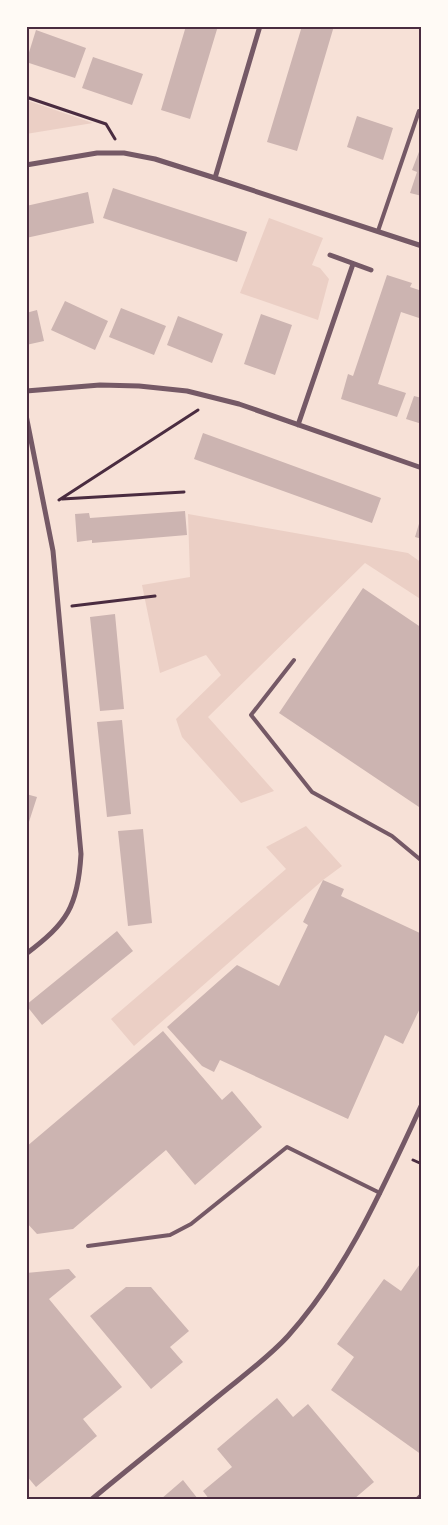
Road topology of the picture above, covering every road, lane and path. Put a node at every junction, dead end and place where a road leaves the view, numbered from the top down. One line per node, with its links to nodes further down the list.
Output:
1 (260, 26): 6 (street)
2 (26, 97): 4 (path)
3 (419, 111): 7 (lane)
4 (124, 153): 5 (street); 6 (street)
5 (26, 164)
6 (215, 178): 7 (street)
7 (378, 231): 8 (street)
8 (422, 246)
9 (330, 255): 10 (street)
10 (353, 264): 11 (street); 15 (street)
11 (371, 270)
12 (26, 391): 13 (street)
13 (216, 399): 15 (street); 18 (path)
14 (26, 415): 19 (street)
15 (298, 425): 16 (street)
16 (422, 468)
17 (184, 492): 18 (path)
18 (61, 499): 19 (path)
19 (46, 509): 21 (street)
20 (155, 596): 21 (path)
21 (58, 608): 24 (street)
22 (294, 660): 23 (lane)
23 (422, 861)
24 (26, 954)
25 (422, 1104): 26 (street)
26 (380, 1193): 27 (lane); 29 (street)
27 (88, 1246)
28 (422, 1495): 30 (street)
29 (92, 1499)
30 (418, 1499)

